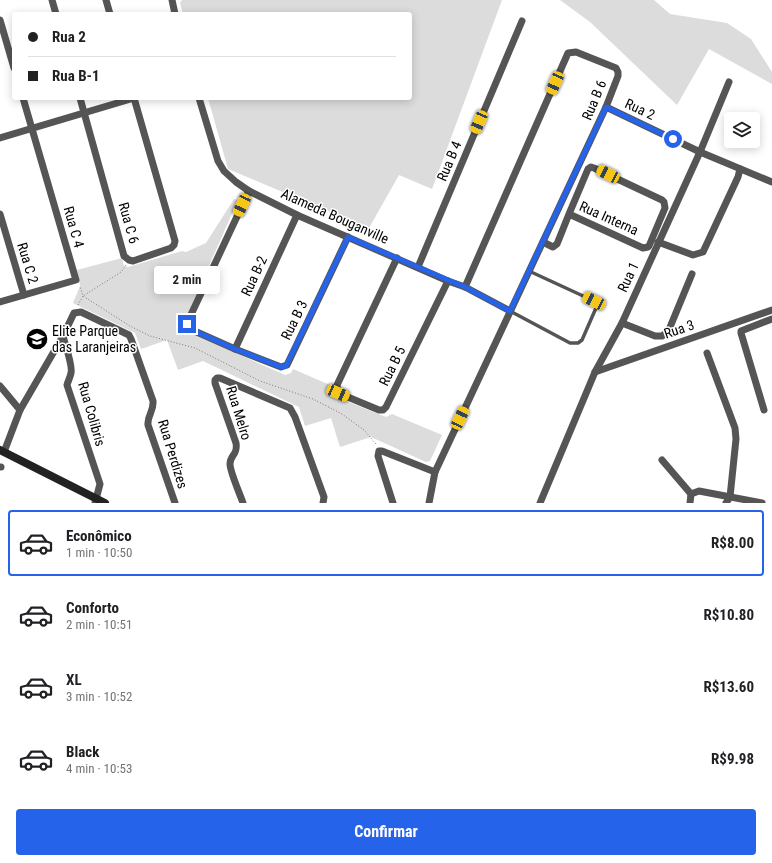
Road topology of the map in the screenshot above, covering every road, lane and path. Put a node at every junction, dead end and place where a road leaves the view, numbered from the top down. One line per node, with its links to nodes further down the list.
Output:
1 (52, 0): 4 (street)
2 (106, 0): 5 (street)
3 (172, 0): 6 (street)
4 (55, 12)
5 (109, 12)
6 (175, 12)
7 (0, 20): 9 (street)
8 (522, 21): 32 (street, Rua B 4)
9 (12, 61)
10 (729, 82): 20 (street, Rua 1)
11 (24, 100): 18 (street, Rua C 4)
12 (81, 100): 17 (street, Rua C 6)
13 (127, 100): 17 (street)
14 (135, 100): 31 (street, Rua C 6)
15 (201, 100): 23 (street, Alameda Bouganville)
16 (606, 107): 20 (street, Rua 2); 28 (street, Rua B 6); 37 (street, Rua B 6)
17 (84, 113): 18 (street); 31 (street, Rua C 6)
18 (32, 128): 19 (street); 35 (street, Rua C 4)
19 (0, 138)
20 (700, 152): 21 (street, Rua 2); 29 (street, Rua 1)
21 (740, 169): 22 (street, Rua 2); 29 (street)
22 (772, 182)
23 (249, 191): 26 (street, Alameda Bouganville); 47 (street)
24 (0, 214): 38 (street, Rua C 2)
25 (569, 214): 25 (street, Rua Interna); 28 (street, Rua Interna)
26 (296, 215): 27 (street, Alameda Bouganville); 47 (street, Rua B-2)
27 (348, 237): 30 (street, Alameda Bouganville); 47 (street, Rua B 3)
28 (542, 242): 33 (street, Rua B 6)
29 (658, 242): 45 (street, Rua 1)
30 (397, 258): 32 (street, Alameda Bouganville); 36 (street, Rua B 5)
31 (129, 260): 39 (path)
32 (418, 267): 36 (street, Alameda Bouganville)
33 (529, 270): 42 (street, Rua B 6); 42 (lane)
34 (692, 274): 45 (street)
35 (76, 280): 38 (street); 39 (path)
36 (448, 280): 37 (street, Alameda Bouganville)
37 (465, 287): 42 (street, Alameda Bouganville)
38 (24, 295): 40 (street, Rua C 2)
39 (83, 296): 43 (path); 54 (path)
40 (0, 302)
41 (772, 310): 49 (street, Rua 3)
42 (510, 311): 56 (street, Rua B 6)
43 (74, 313): 46 (street); 61 (street, Rua Perdizes)
44 (772, 319): 52 (street)
45 (622, 323): 49 (street, Rua 1)
46 (63, 336): 51 (street); 59 (street, Rua Colibris)
47 (235, 349)
48 (707, 353): 58 (street)
49 (595, 372): 66 (street, Rua 1)
50 (0, 386): 51 (street)
51 (20, 410): 53 (street)
52 (764, 410)
53 (2, 451): 59 (street)
54 (382, 451): 56 (street); 64 (street)
55 (662, 460): 57 (street)
56 (435, 472): 65 (street, Rua B 6)
57 (691, 494): 58 (street); 67 (street)
58 (728, 500): 68 (street)
59 (96, 501): 60 (street)
60 (105, 503)
61 (175, 503)
62 (243, 503): 63 (street, Rua Melro)
63 (323, 503)
64 (393, 503)
65 (429, 503)
66 (540, 503)
67 (690, 503)
68 (762, 503)

